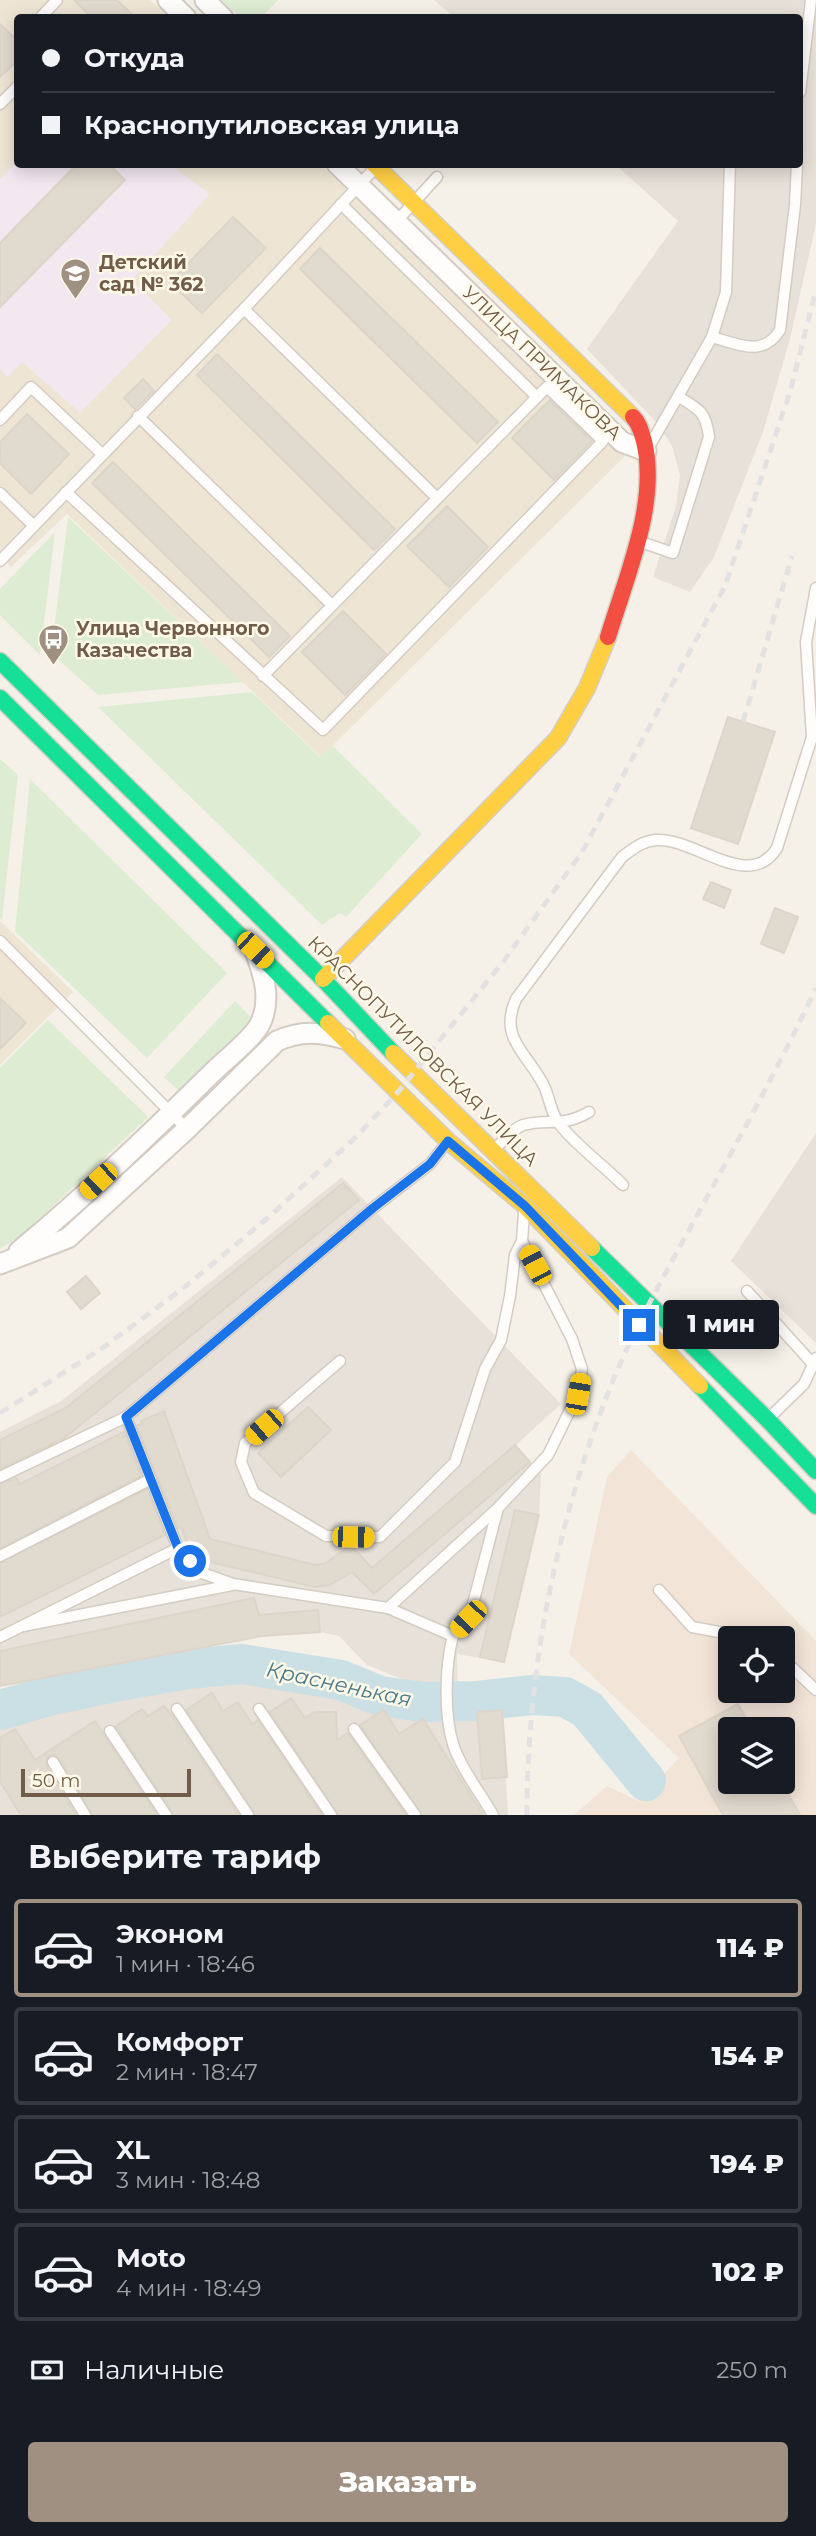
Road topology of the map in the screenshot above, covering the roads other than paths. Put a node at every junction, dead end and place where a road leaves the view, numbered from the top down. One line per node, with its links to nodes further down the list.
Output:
1 (57, 0): 5 (lane)
2 (168, 0): 6 (street)
3 (205, 0): 7 (street)
4 (811, 0): 8 (lane)
5 (44, 14)
6 (182, 14)
7 (219, 14)
8 (803, 67)
9 (14, 90): 10 (lane)
10 (0, 104)
11 (341, 168): 17 (street, УЛИЦА ПРИМАКОВА)
12 (373, 168): 17 (lane)
13 (377, 168): 19 (main road, УЛИЦА ПРИМАКОВА)
14 (730, 168): 22 (lane)
15 (797, 168): 22 (lane)
16 (437, 177): 19 (lane)
17 (358, 185): 18 (lane); 20 (street, УЛИЦА ПРИМАКОВА)
18 (341, 204): 21 (lane); 23 (lane)
19 (414, 204): 20 (lane); 27 (main road, УЛИЦА ПРИМАКОВА)
20 (396, 222): 27 (street, УЛИЦА ПРИМАКОВА)
21 (244, 309): 25 (lane); 31 (lane)
22 (712, 337): 24 (lane)
23 (537, 397): 31 (lane); 38 (lane)
24 (679, 397): 27 (lane); 33 (lane)
25 (138, 416): 28 (lane); 36 (lane)
26 (0, 420): 28 (lane)
27 (646, 452): 33 (main road)
28 (102, 454): 29 (lane)
29 (66, 492): 32 (lane); 38 (lane)
30 (0, 493): 32 (lane)
31 (437, 498): 36 (lane)
32 (34, 526): 34 (lane)
33 (638, 541): 42 (main road)
34 (0, 561)
35 (816, 588): 46 (lane)
36 (332, 605): 38 (lane)
37 (0, 661): 42 (main road, КРАСНОПУТИЛОВСКАЯ УЛИЦА)
38 (263, 676)
39 (0, 698): 41 (main road, КРАСНОПУТИЛОВСКАЯ УЛИЦА)
40 (2, 946): 45 (lane)
41 (255, 950): 43 (main road, КРАСНОПУТИЛОВСКАЯ УЛИЦА); 45 (street)
42 (323, 979): 49 (main road, КРАСНОПУТИЛОВСКАЯ УЛИЦА)
43 (346, 1040): 47 (street); 48 (main road, КРАСНОПУТИЛОВСКАЯ УЛИЦА)
44 (589, 1112): 46 (lane)
45 (171, 1113): 47 (lane); 53 (street)
46 (558, 1124): 49 (lane); 50 (lane)
47 (187, 1129): 53 (street)
48 (448, 1141): 51 (main road, КРАСНОПУТИЛОВСКАЯ УЛИЦА); 57 (lane)
49 (493, 1151): 58 (main road, КРАСНОПУТИЛОВСКАЯ УЛИЦА)
50 (623, 1185)
51 (525, 1206): 52 (lane); 62 (main road, КРАСНОПУТИЛОВСКАЯ УЛИЦА)
52 (522, 1241): 56 (lane); 63 (lane)
53 (2, 1263)
54 (747, 1291): 55 (lane)
55 (814, 1360): 58 (lane)
56 (340, 1361)
57 (126, 1417): 60 (lane); 61 (lane)
58 (767, 1419): 59 (main road, КРАСНОПУТИЛОВСКАЯ УЛИЦА)
59 (816, 1471)
60 (0, 1477)
61 (151, 1479): 64 (lane); 65 (lane)
62 (816, 1506)
63 (498, 1508): 68 (lane); 71 (lane)
64 (178, 1548): 66 (lane); 69 (lane)
65 (0, 1556)
66 (233, 1584): 68 (lane); 69 (lane)
67 (659, 1590): 70 (lane)
68 (387, 1608): 71 (lane)
69 (23, 1626): 72 (lane)
70 (718, 1632)
71 (453, 1636): 85 (lane)
72 (0, 1637)
73 (795, 1670): 74 (lane)
74 (816, 1690)
75 (177, 1709): 82 (lane)
76 (259, 1709): 83 (lane)
77 (354, 1729): 84 (lane)
78 (110, 1731): 81 (lane)
79 (53, 1762): 80 (lane)
80 (85, 1815)
81 (166, 1815)
82 (248, 1815)
83 (331, 1815)
84 (415, 1815)
85 (494, 1815)

